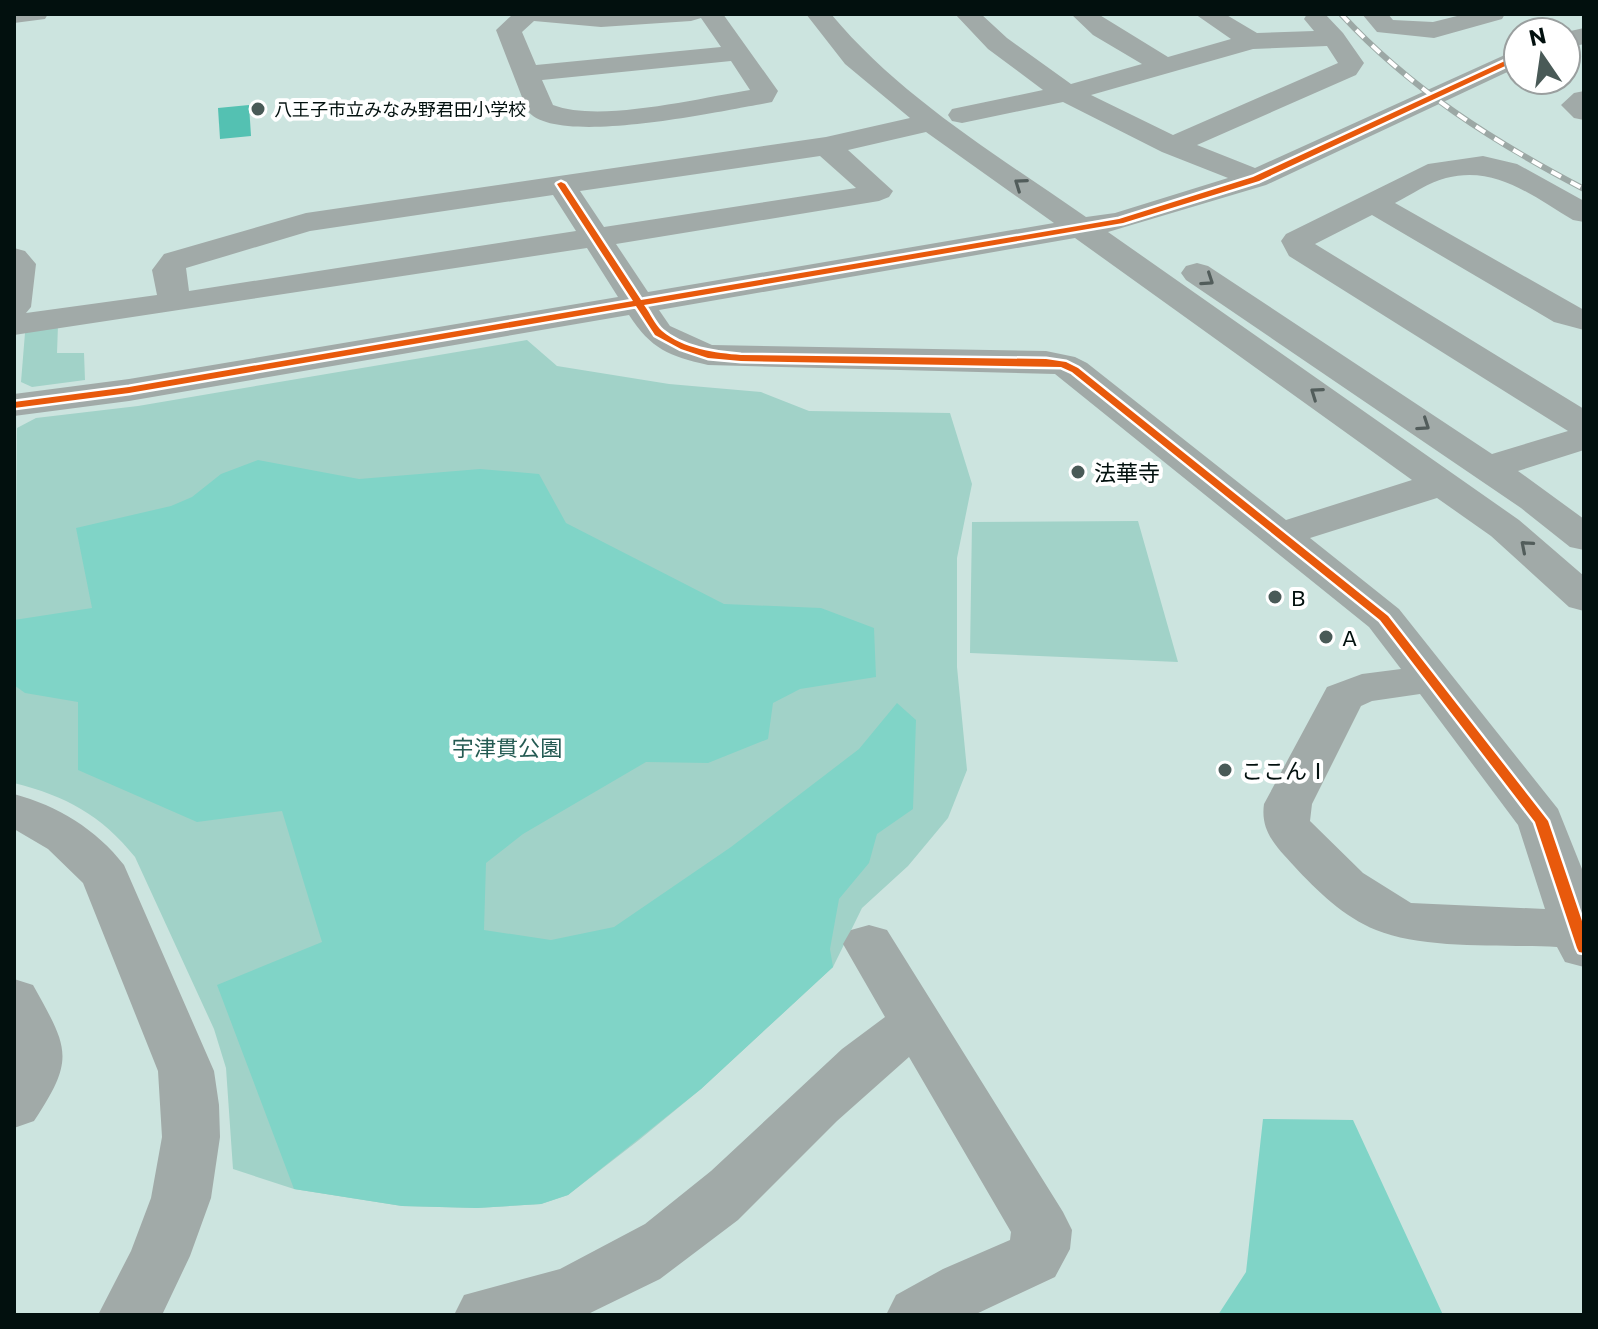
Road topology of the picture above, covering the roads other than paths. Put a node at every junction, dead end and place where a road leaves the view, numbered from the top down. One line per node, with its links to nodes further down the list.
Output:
1 (36, 14): 12 (street)
2 (531, 14): 3 (street); 19 (street)
3 (691, 14)
4 (711, 14): 16 (street)
5 (818, 14): 24 (street)
6 (967, 14): 20 (street)
7 (1083, 14): 18 (street)
8 (1207, 14): 14 (street)
9 (1312, 14): 13 (street)
10 (1374, 14): 11 (street)
11 (1493, 14)
12 (14, 16)
13 (1334, 38): 14 (street); 26 (street)
14 (1252, 41): 18 (street)
15 (882, 46): 23 (street)
16 (737, 53): 19 (street); 19 (street)
17 (1502, 64): 28 (street)
18 (1165, 66): 20 (street)
19 (526, 74)
20 (1069, 93): 23 (street); 26 (street)
21 (1584, 99): 22 (street)
22 (1584, 112)
23 (962, 115): 27 (street)
24 (931, 122): 25 (street); 32 (street, one-way to 24)
25 (826, 146): 29 (street); 33 (street)
26 (1172, 146): 28 (street)
27 (1049, 172)
28 (1256, 179): 32 (street)
29 (561, 184): 33 (street); 35 (street)
30 (1373, 203): 31 (street); 38 (street); 41 (street)
31 (1584, 213)
32 (1099, 217): 36 (street); 43 (street, one-way to 43); 44 (street, one-way to 32)
33 (596, 237): 35 (street); 36 (street)
34 (14, 258): 37 (street)
35 (175, 303): 39 (street)
36 (640, 304): 40 (street); 45 (street)
37 (14, 307)
38 (1584, 320)
39 (14, 325)
40 (14, 405)
41 (1584, 425)
42 (1584, 438): 43 (street)
43 (1488, 468): 46 (street)
44 (1443, 483): 45 (street); 47 (street, one-way to 44)
45 (1279, 535): 48 (street)
46 (1584, 538)
47 (1584, 598)
48 (1432, 679): 50 (street); 50 (street)
49 (14, 810): 55 (street)
50 (1582, 935)
51 (869, 944): 53 (street)
52 (14, 999): 54 (street)
53 (917, 1024): 56 (street); 57 (street)
54 (14, 1105)
55 (137, 1314)
56 (486, 1315)
57 (918, 1315)

